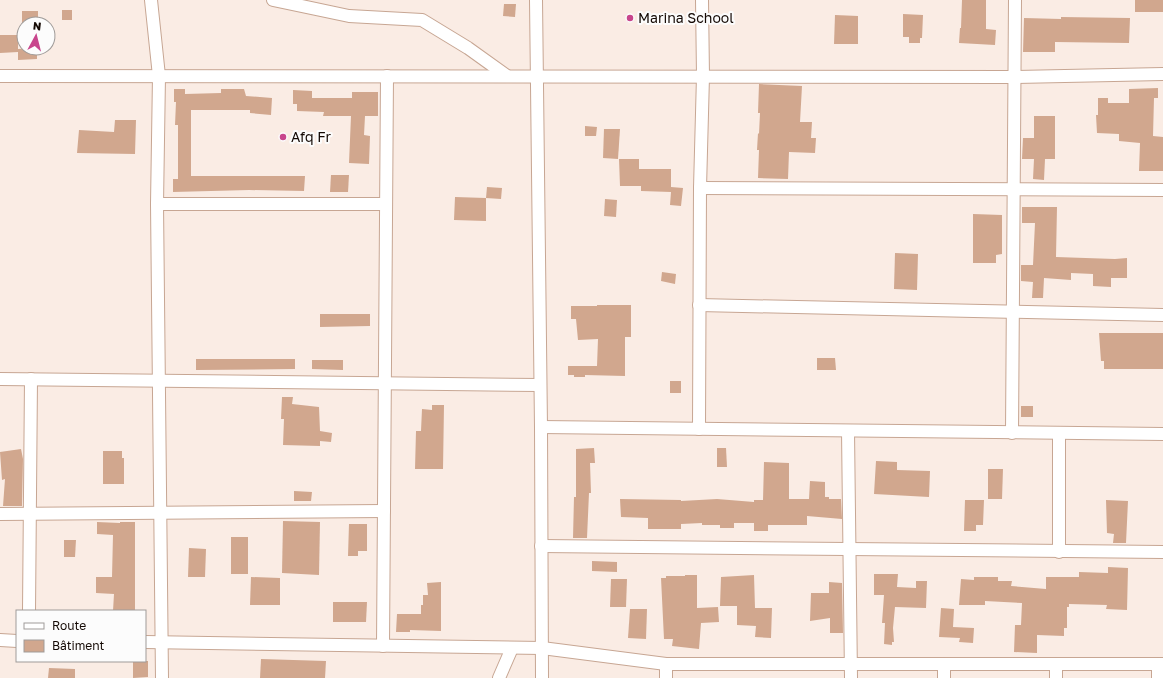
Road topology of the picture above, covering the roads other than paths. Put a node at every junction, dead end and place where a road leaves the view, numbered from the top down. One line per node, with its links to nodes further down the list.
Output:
1 (151, 0): 8 (street)
2 (273, 0): 10 (street)
3 (536, 0): 11 (street)
4 (702, 0): 12 (street)
5 (1015, 0): 13 (street)
6 (1163, 74): 13 (street)
7 (0, 76): 8 (street)
8 (159, 76): 9 (street); 17 (street)
9 (387, 76): 10 (street); 18 (street)
10 (507, 76): 11 (street)
11 (537, 76): 12 (street); 26 (street)
12 (703, 76): 13 (street); 14 (street)
13 (1014, 77): 15 (street)
14 (700, 188): 15 (street); 19 (street)
15 (1014, 190): 16 (street); 20 (street)
16 (1163, 190)
17 (157, 204): 18 (street); 24 (street)
18 (386, 204): 25 (street)
19 (699, 305): 20 (street); 28 (street)
20 (1013, 312): 21 (street); 30 (street)
21 (1163, 315)
22 (0, 379): 23 (street)
23 (31, 379): 24 (street); 36 (street)
24 (159, 381): 25 (street); 34 (street)
25 (385, 383): 26 (street); 33 (street)
26 (540, 384): 27 (street)
27 (541, 426): 28 (street); 37 (street)
28 (699, 429): 29 (street)
29 (848, 431): 30 (street); 38 (street)
30 (1012, 433): 31 (street)
31 (1059, 434): 32 (street); 39 (street)
32 (1163, 434)
33 (384, 511): 34 (street); 46 (street)
34 (160, 513): 36 (street); 45 (street)
35 (0, 514): 36 (street)
36 (30, 514): 41 (street)
37 (541, 546): 38 (street); 48 (street)
38 (850, 549): 39 (street); 50 (street)
39 (1059, 552): 40 (street)
40 (1163, 552)
41 (29, 610)
42 (0, 640): 43 (street)
43 (16, 641)
44 (146, 642): 45 (street)
45 (161, 642): 46 (street); 54 (street)
46 (383, 646): 47 (street)
47 (512, 648): 48 (street); 55 (street)
48 (542, 648): 49 (street); 56 (street)
49 (666, 664): 50 (street); 57 (street)
50 (851, 664): 51 (street); 58 (street)
51 (944, 664): 52 (street); 59 (street)
52 (1056, 664): 53 (street); 60 (street)
53 (1161, 664): 61 (street)
54 (162, 678)
55 (500, 678)
56 (542, 678)
57 (666, 678)
58 (851, 678)
59 (944, 678)
60 (1056, 678)
61 (1158, 678)

